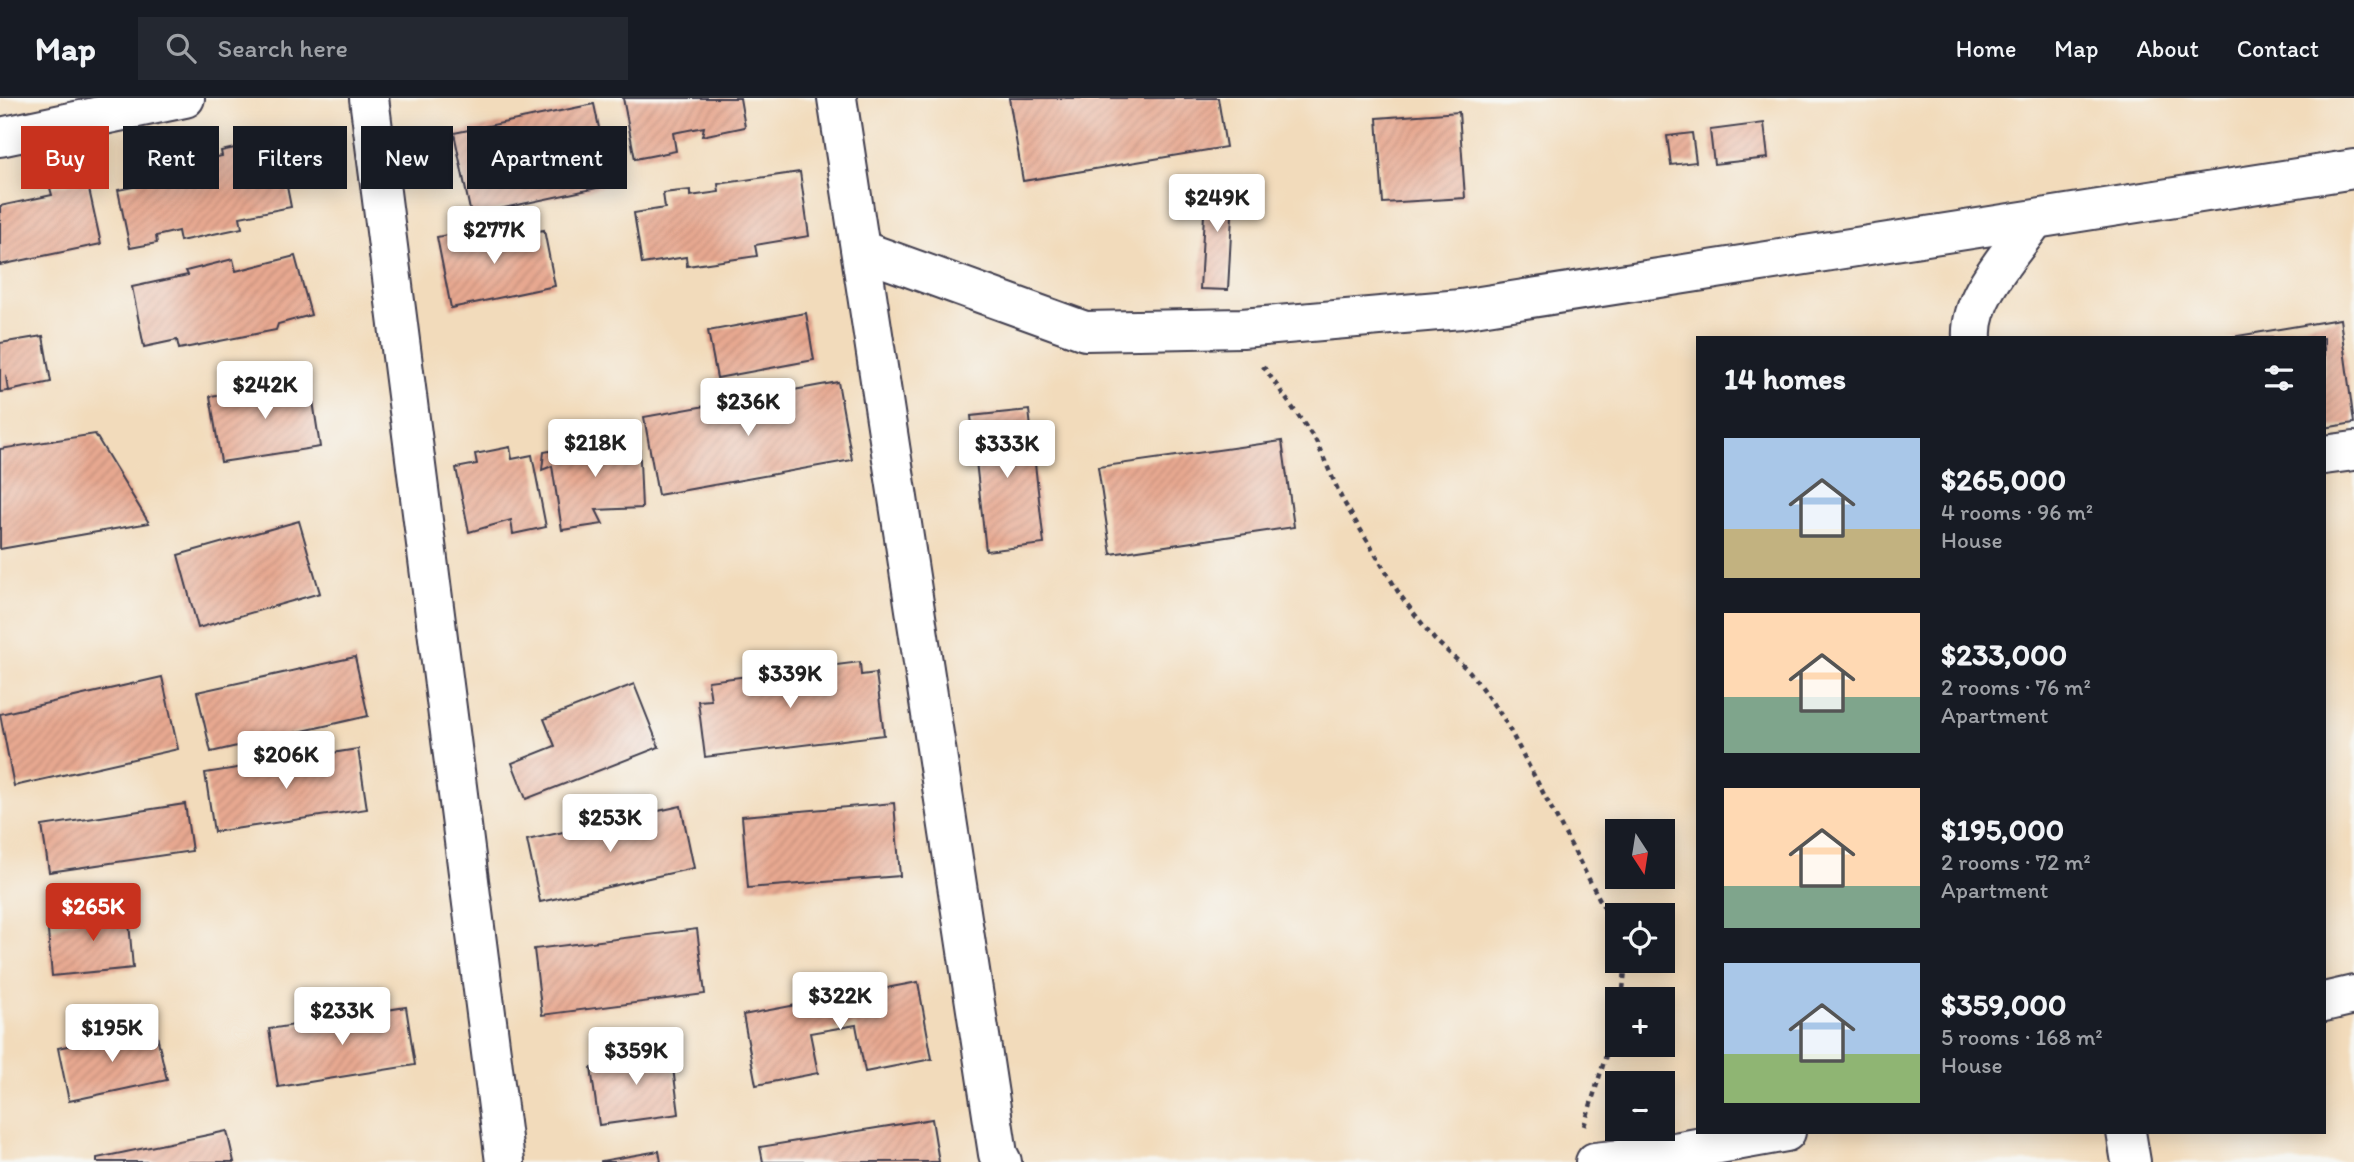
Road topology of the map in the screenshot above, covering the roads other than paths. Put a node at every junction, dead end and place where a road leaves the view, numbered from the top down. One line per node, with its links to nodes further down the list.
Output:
1 (185, 98): 4 (street)
2 (369, 98): 16 (street)
3 (837, 98): 7 (street)
4 (0, 137)
5 (2354, 169): 6 (street)
6 (2033, 222): 7 (street); 8 (street)
7 (861, 250): 17 (street)
8 (1972, 336)
9 (2354, 451): 10 (street)
10 (2326, 454)
11 (2354, 995): 12 (street)
12 (2326, 1002)
13 (1775, 1134): 15 (street)
14 (2126, 1134): 18 (street)
15 (1589, 1145)
16 (505, 1162)
17 (1002, 1162)
18 (2131, 1162)

